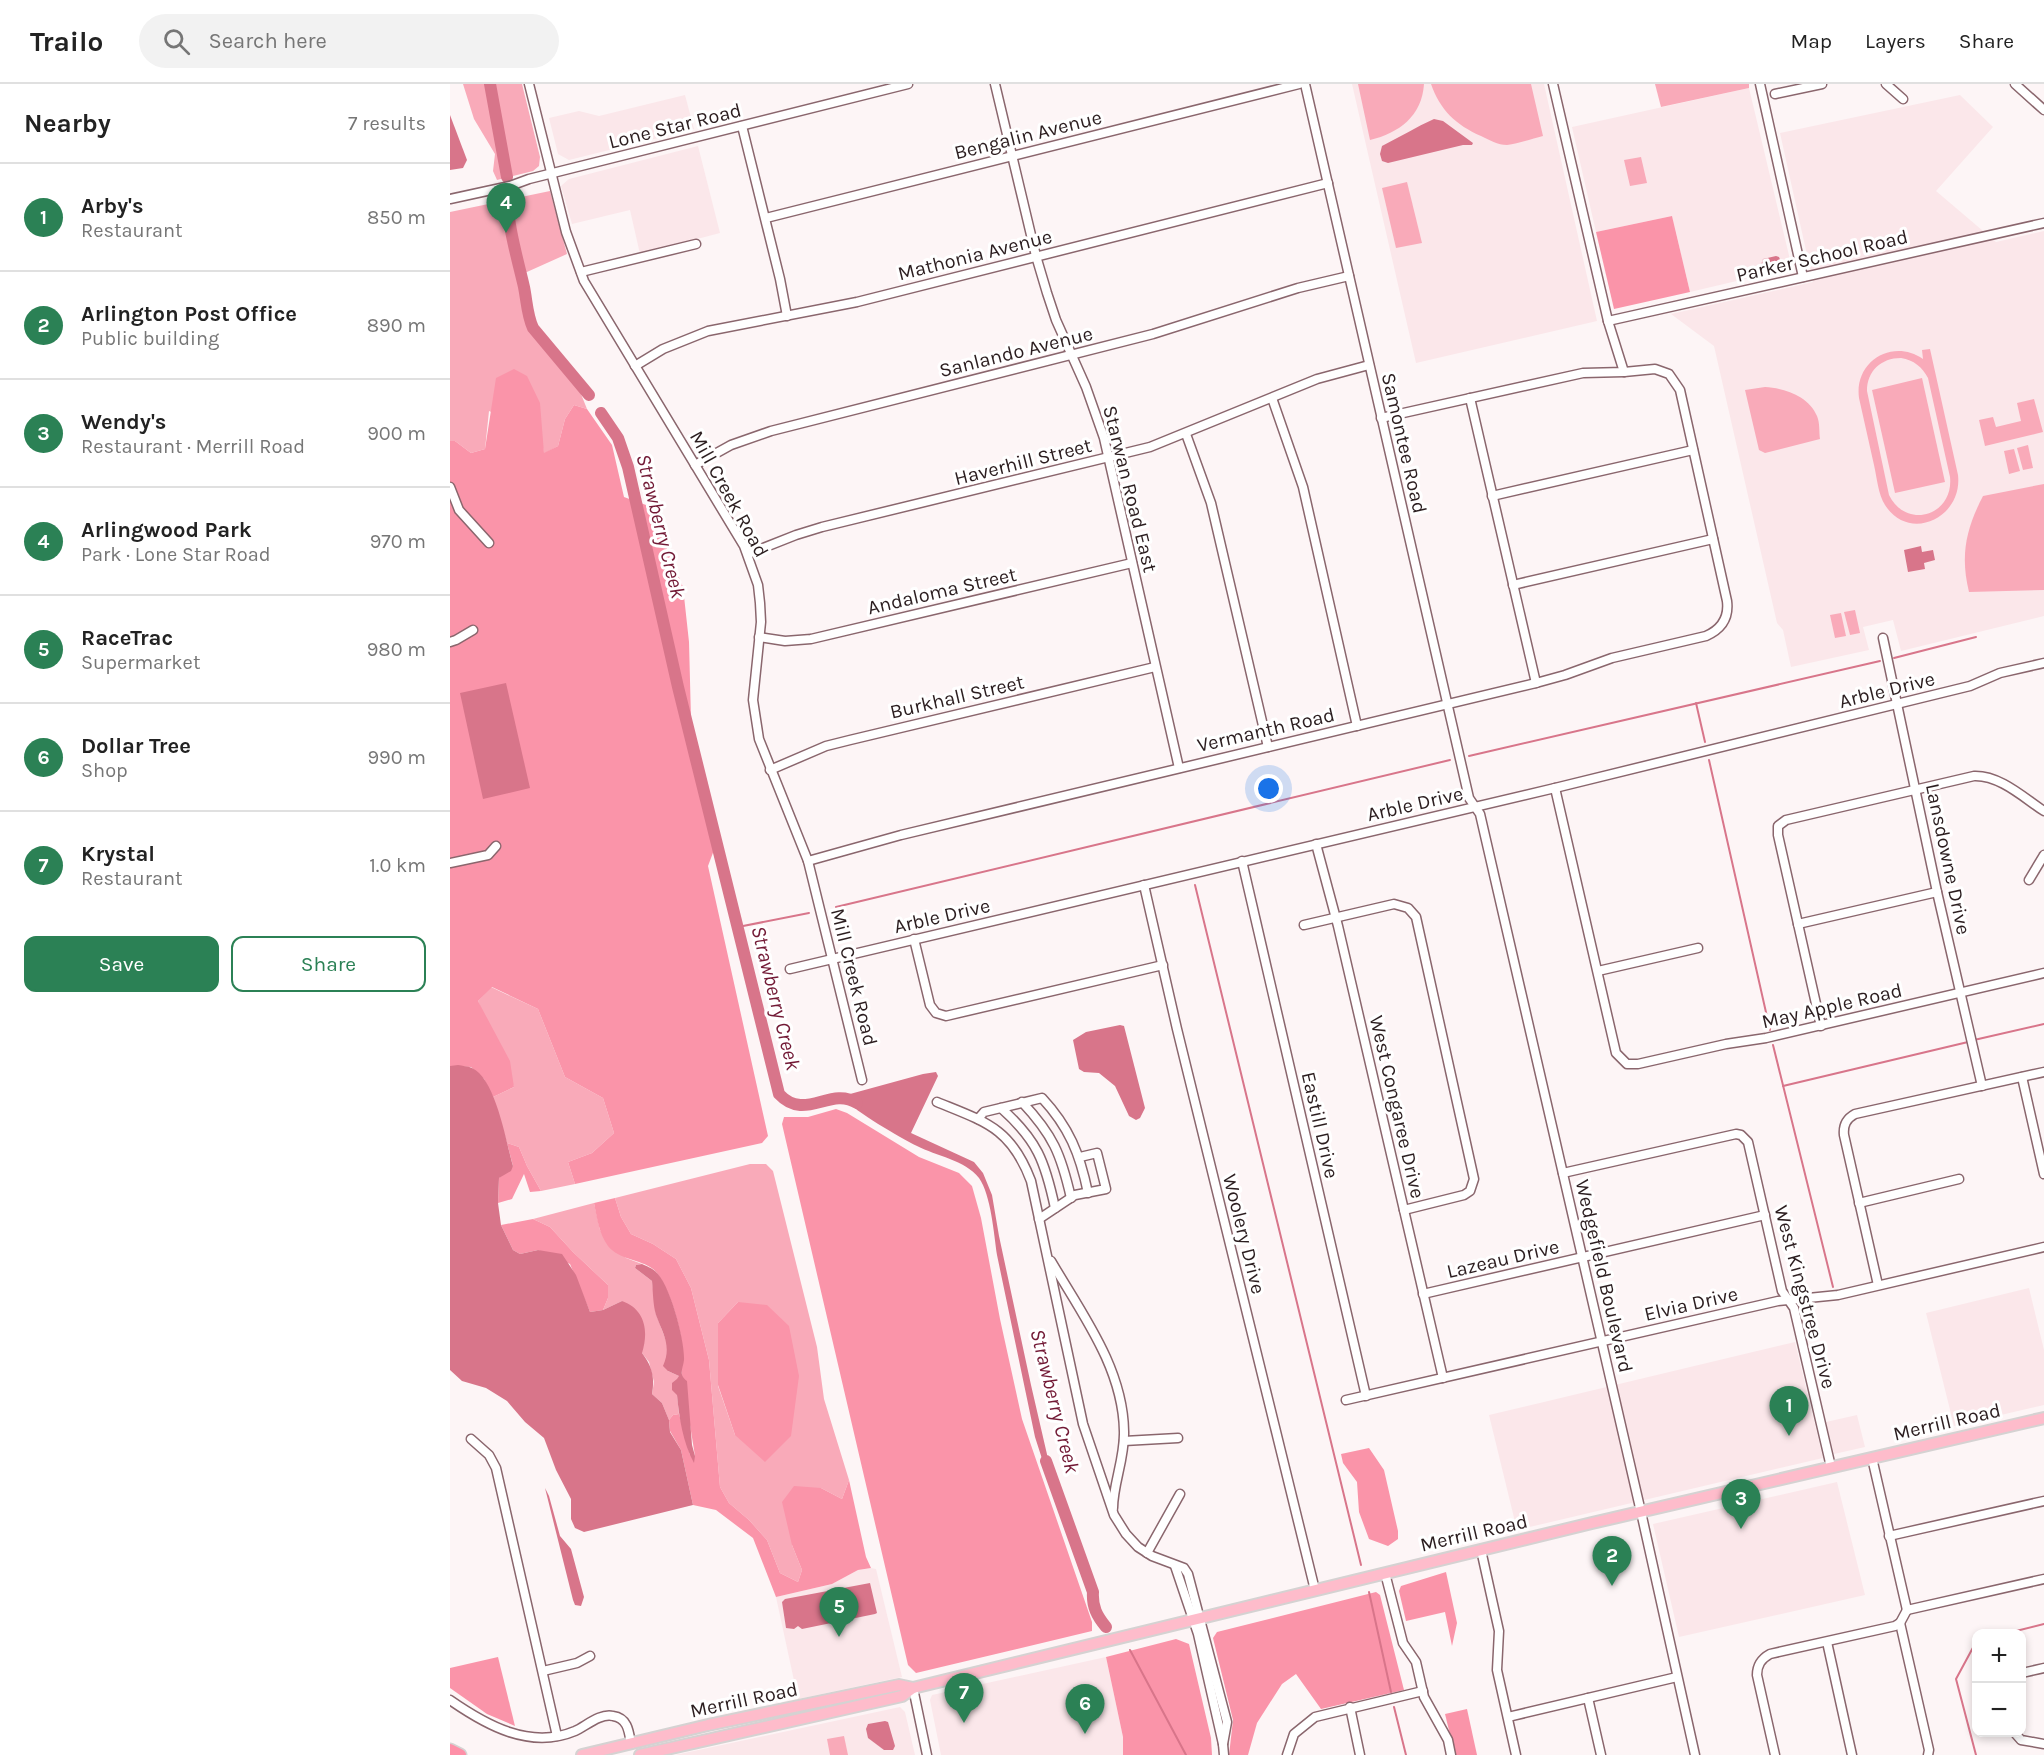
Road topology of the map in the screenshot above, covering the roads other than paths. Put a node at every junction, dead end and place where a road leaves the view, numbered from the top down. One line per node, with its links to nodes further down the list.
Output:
1 (529, 84): 17 (street, Mill Creek Road)
2 (908, 84): 11 (street, Lone Star Road)
3 (995, 84): 16 (street, Starwan Road East)
4 (1299, 84): 16 (street, Bengalin Avenue)
5 (1305, 84): 18 (street, Samontee Road)
6 (1553, 84): 28 (street)
7 (1760, 84): 26 (street)
8 (1822, 84): 12 (street)
9 (1886, 84): 13 (street)
10 (2015, 84): 14 (street)
11 (893, 86): 15 (street, Lone Star Road)
12 (1775, 94)
13 (1903, 99)
14 (2044, 110)
15 (742, 126): 17 (street, Lone Star Road); 20 (street)
16 (1011, 156): 20 (street, Bengalin Avenue); 23 (street, Starwan Road East)
17 (551, 174): 19 (street, Lone Star Road); 24 (street, Mill Creek Road)
18 (1328, 183): 23 (street, Mathonia Avenue); 25 (street, Samontee Road)
19 (450, 199)
20 (766, 218): 27 (street)
21 (2044, 222): 26 (street, Parker School Road)
22 (696, 244): 24 (street)
23 (1036, 256): 27 (street, Mathonia Avenue); 29 (street, Starwan Road East)
24 (580, 272): 31 (street, Mill Creek Road)
25 (1349, 276): 29 (street, Sanlando Avenue); 30 (street, Samontee Road)
26 (1803, 277): 28 (street, Parker School Road)
27 (787, 316): 31 (street, Mathonia Avenue)
28 (1608, 321): 32 (street)
29 (1072, 355): 38 (street, Starwan Road East); 39 (street, Sanlando Avenue)
30 (1369, 365): 33 (street, Haverhill Street); 35 (street, Samontee Road)
31 (635, 366): 39 (street, Mill Creek Road)
32 (1624, 372): 34 (street); 37 (street)
33 (1272, 398): 36 (street, Haverhill Street); 56 (street)
34 (1470, 398): 35 (street); 41 (street)
35 (1381, 418): 54 (street, Samontee Road)
36 (1186, 434): 38 (street, Haverhill Street); 57 (street)
37 (1693, 450): 41 (street); 42 (street)
38 (1108, 459): 44 (street, Haverhill Street); 45 (street, Starwan Road East)
39 (695, 465): 44 (street, Mill Creek Road)
40 (450, 487): 43 (street)
41 (1492, 496): 46 (street)
42 (1713, 539): 46 (street); 53 (street, Vermanth Road)
43 (489, 543)
44 (748, 554): 48 (street, Mill Creek Road)
45 (1132, 563): 48 (street, Andaloma Street); 52 (street, Starwan Road East)
46 (1513, 585): 53 (street)
47 (473, 630): 50 (street)
48 (759, 637): 59 (street, Mill Creek Road)
49 (1883, 638): 55 (street, Lansdowne Drive)
50 (450, 642)
51 (2044, 663): 55 (street, Arble Drive)
52 (1155, 667): 58 (street, Starwan Road East); 59 (street, Burkhall Street)
53 (1536, 683): 54 (street, Vermanth Road)
54 (1448, 704): 56 (street, Vermanth Road); 62 (street, Samontee Road)
55 (1896, 704): 60 (street, Arble Drive); 61 (street, Lansdowne Drive)
56 (1358, 726): 57 (street, Vermanth Road)
57 (1268, 747): 58 (street, Vermanth Road)
58 (1179, 768): 67 (street, Vermanth Road)
59 (770, 770): 67 (street, Mill Creek Road)
60 (1555, 788): 62 (street, Arble Drive); 81 (street)
61 (1916, 790): 63 (street); 72 (street, Lansdowne Drive); 74 (street)
62 (1476, 807): 64 (street, Arble Drive); 94 (street, Wedgefield Boulevard)
63 (2044, 811)
64 (1316, 844): 68 (street, Arble Drive); 73 (street, West Congaree Drive)
65 (496, 846): 69 (street)
66 (2044, 855): 70 (street)
67 (808, 861): 78 (street, Mill Creek Road)
68 (1242, 861): 71 (street, Arble Drive); 112 (street, Eastill Drive)
69 (450, 863)
70 (2029, 880)
71 (1144, 885): 76 (street, Arble Drive); 79 (street, Woolery Drive)
72 (1938, 892): 74 (street); 83 (street, Lansdowne Drive)
73 (1335, 918): 75 (street); 101 (street, West Congaree Drive); 101 (street)
74 (1798, 924): 84 (street)
75 (1304, 925)
76 (914, 939): 78 (street, Arble Drive); 79 (street)
77 (1698, 948): 81 (street)
78 (833, 958): 80 (street, Arble Drive); 87 (street, Mill Creek Road)
79 (1163, 965): 129 (street, Woolery Drive)
80 (790, 969)
81 (1598, 972): 84 (street, May Apple Road)
82 (2044, 973): 83 (street, May Apple Road)
83 (1960, 993): 84 (street, May Apple Road); 88 (street, Lansdowne Drive)
84 (1821, 1026)
85 (2044, 1072): 86 (street)
86 (2022, 1077): 88 (street); 95 (street)
87 (862, 1080)
88 (1982, 1086): 99 (street)
89 (937, 1102): 92 (street)
90 (1022, 1102): 91 (street); 93 (street); 98 (street)
91 (1001, 1108): 92 (street); 100 (street)
92 (978, 1119): 103 (street)
93 (1080, 1157): 97 (street); 97 (street)
94 (1563, 1173): 102 (street, West Kingstree Drive); 106 (street, Wedgefield Boulevard)
95 (2044, 1174)
96 (1959, 1179): 99 (street)
97 (1088, 1193): 98 (street)
98 (1071, 1198): 100 (street)
99 (1859, 1203): 107 (street)
100 (1055, 1208): 103 (street)
101 (1404, 1210): 108 (street, West Congaree Drive)
102 (1765, 1215): 106 (street, Lazeau Drive); 109 (street, West Kingstree Drive)
103 (1039, 1219): 105 (street)
104 (2044, 1247): 107 (street, Elvia Drive)
105 (1046, 1253): 117 (street); 122 (street)
106 (1582, 1257): 108 (street, Lazeau Drive); 110 (street, Wedgefield Boulevard)
107 (1878, 1285): 109 (street, Elvia Drive)
108 (1423, 1294): 111 (street, West Congaree Drive)
109 (1789, 1300): 110 (street, Elvia Drive); 119 (street, West Kingstree Drive)
110 (1602, 1341): 111 (street, Elvia Drive); 123 (street, Wedgefield Boulevard)
111 (1443, 1378): 112 (street, Elvia Drive)
112 (1366, 1396): 113 (street, Elvia Drive)
113 (1347, 1400)
114 (2044, 1418): 118 (main road, Merrill Road)
115 (1178, 1438): 117 (street)
116 (471, 1439): 136 (street)
117 (1124, 1441): 122 (street)
118 (1872, 1458): 119 (main road, Merrill Road); 124 (street)
119 (1831, 1467): 123 (main road, Merrill Road)
120 (1180, 1494): 126 (street)
121 (2044, 1501): 124 (street)
122 (1113, 1512): 126 (street)
123 (1641, 1512): 125 (main road, Merrill Road); 138 (street, Wedgefield Boulevard)
124 (1889, 1536): 130 (street)
125 (1481, 1550): 127 (main road, Merrill Road); 145 (street)
126 (1147, 1553): 131 (street)
127 (1385, 1573): 129 (main road, Merrill Road); 140 (street)
128 (2044, 1579): 130 (street)
129 (1315, 1590): 131 (main road, Merrill Road)
130 (1907, 1610): 132 (street)
131 (1197, 1619): 139 (main road, Merrill Road); 157 (street)
132 (1900, 1623): 133 (street); 166 (street)
133 (1827, 1642): 164 (street); 165 (street)
134 (590, 1656): 136 (street)
135 (2044, 1668): 137 (street)
136 (543, 1671): 146 (street)
137 (2026, 1671)
138 (1677, 1677): 141 (street); 163 (street, Wedgefield Boulevard)
139 (913, 1688): 144 (main road, Merrill Road); 148 (main road, Merrill Road); 156 (street)
140 (1423, 1691): 143 (street); 160 (street)
141 (1588, 1698): 145 (street); 162 (street)
142 (450, 1700): 146 (street)
143 (1350, 1707): 158 (street); 159 (street)
144 (792, 1708): 148 (main road); 151 (main road, Merrill Road)
145 (1508, 1717): 161 (street)
146 (557, 1736): 151 (street)
147 (2018, 1737): 149 (street)
148 (714, 1738): 155 (main road, Merrill Road)
149 (2044, 1744)
150 (450, 1750): 153 (highway)
151 (633, 1750): 152 (main road, Merrill Road)
152 (615, 1752): 154 (main road, Merrill Road)
153 (460, 1755)
154 (582, 1755)
155 (640, 1755)
156 (927, 1755)
157 (1224, 1755)
158 (1287, 1755)
159 (1360, 1755)
160 (1451, 1755)
161 (1516, 1755)
162 (1601, 1755)
163 (1695, 1755)
164 (1774, 1755)
165 (1852, 1755)
166 (1928, 1755)

